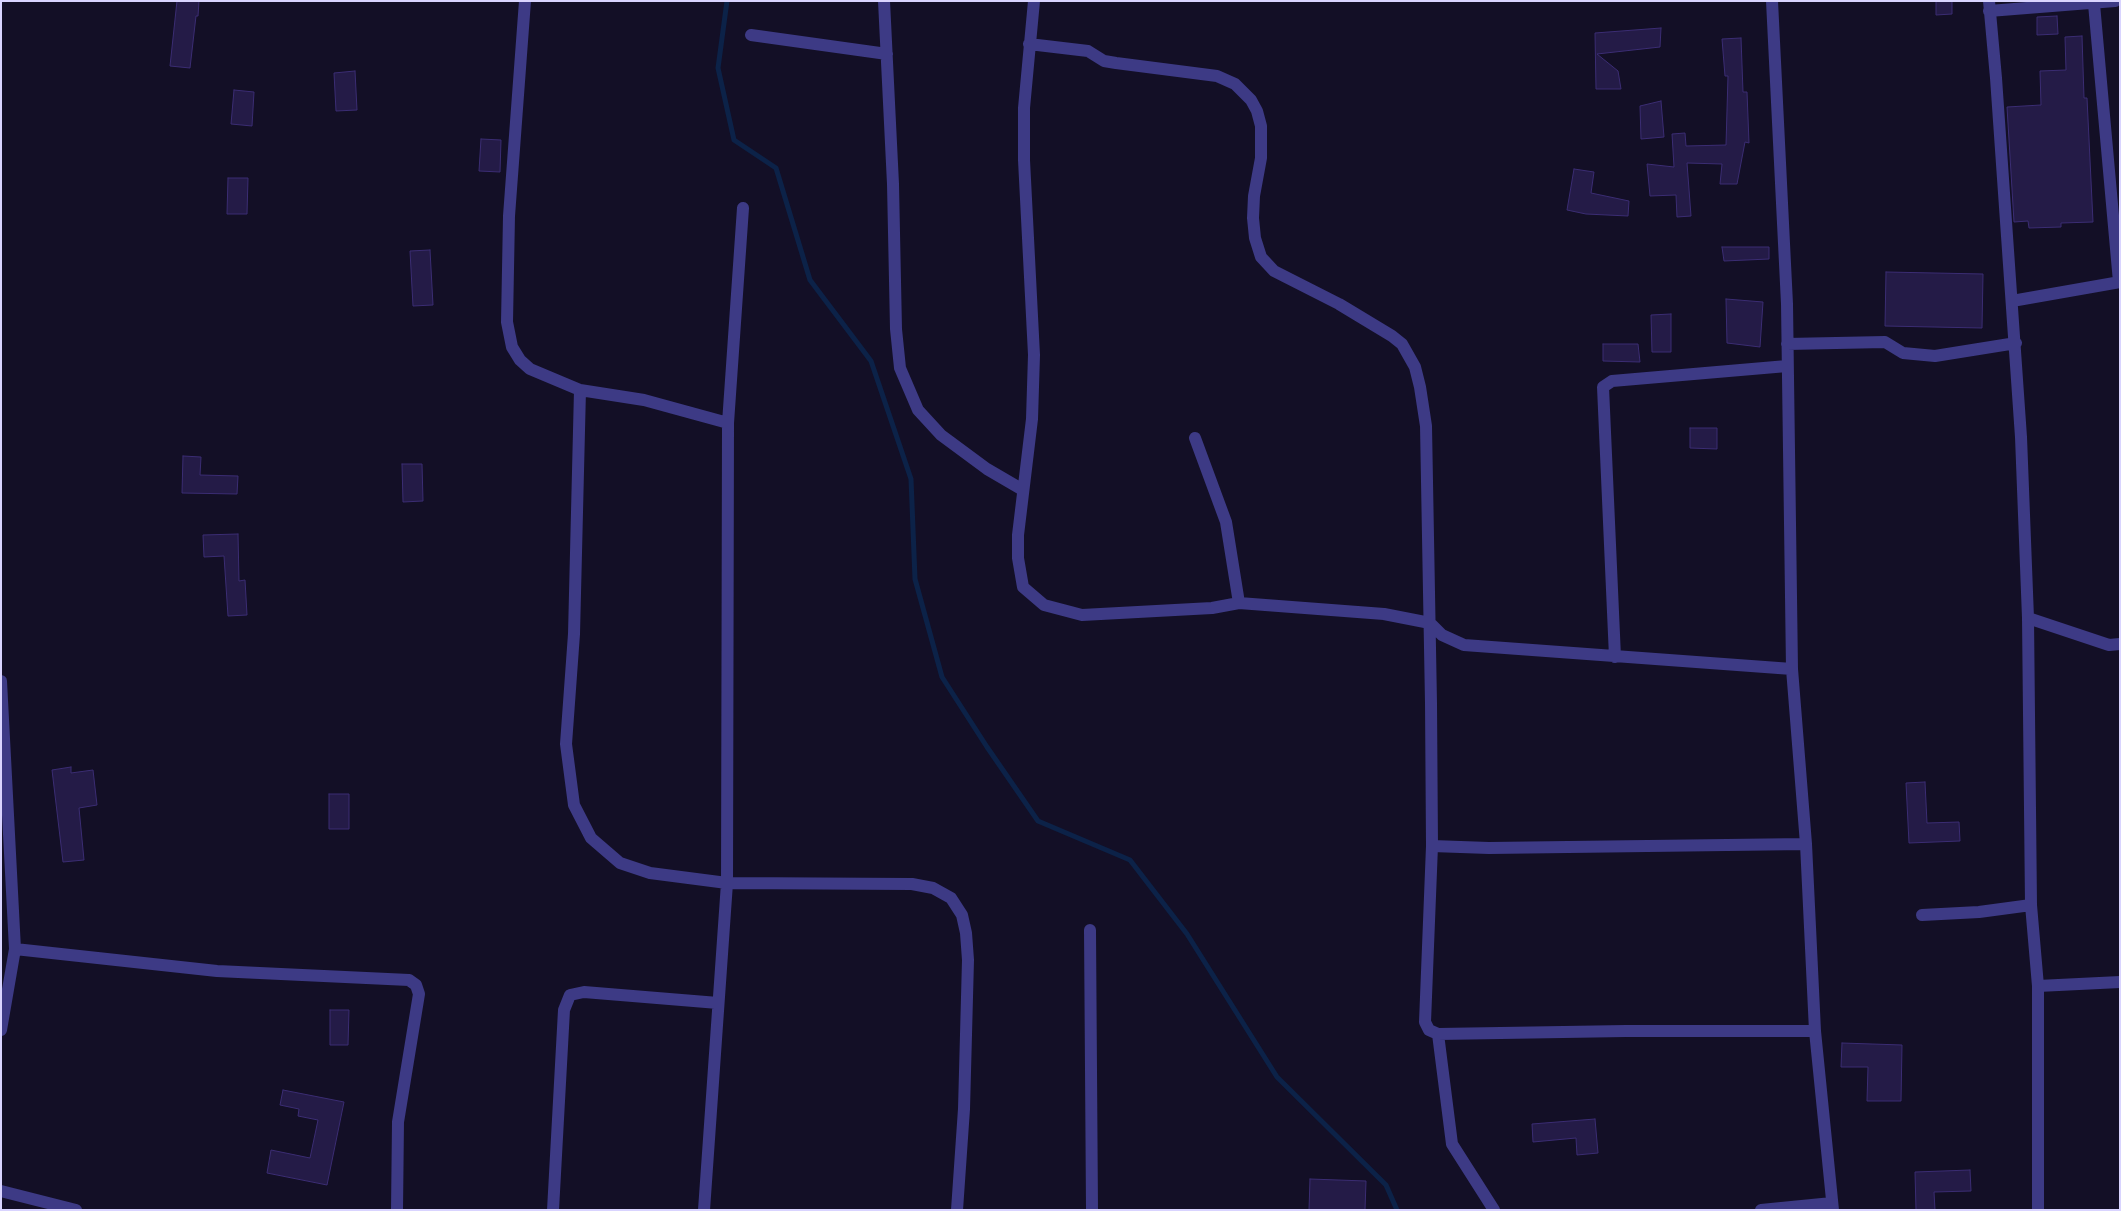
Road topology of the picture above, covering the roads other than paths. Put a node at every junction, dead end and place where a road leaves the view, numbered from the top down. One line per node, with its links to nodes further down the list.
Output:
1 (525, 1): 18 (street)
2 (884, 1): 10 (street)
3 (1034, 1): 9 (street)
4 (1772, 1): 16 (street)
5 (2115, 1): 6 (street)
6 (2094, 4): 7 (street); 11 (street)
7 (1989, 6): 14 (street)
8 (751, 34): 10 (street)
9 (1029, 44): 21 (street); 24 (street)
10 (887, 54): 21 (street)
11 (2113, 156): 13 (street)
12 (743, 208): 19 (street)
13 (2119, 282): 14 (street)
14 (2012, 301): 15 (street)
15 (2016, 343): 16 (street); 23 (street)
16 (1787, 344): 17 (street)
17 (1787, 366): 26 (street); 27 (street)
18 (580, 390): 19 (street); 31 (street)
19 (728, 423): 31 (street)
20 (1195, 438): 22 (street)
21 (1023, 490): 22 (street)
22 (1239, 603): 24 (street)
23 (2028, 618): 25 (street); 32 (street)
24 (1430, 622): 26 (street); 30 (street)
25 (2120, 644)
26 (1615, 657): 27 (street)
27 (1792, 669): 29 (street)
28 (1, 681): 35 (street)
29 (1806, 844): 30 (street); 40 (street)
30 (1432, 846): 41 (street)
31 (727, 883): 38 (street); 48 (street)
32 (2031, 905): 33 (street); 37 (street)
33 (1922, 915)
34 (1090, 930): 49 (street)
35 (15, 949): 39 (street); 45 (street)
36 (2120, 982): 37 (street)
37 (2038, 986): 52 (street)
38 (718, 1003): 46 (street); 47 (street)
39 (1, 1030)
40 (1815, 1031): 41 (street); 43 (street)
41 (1438, 1034): 50 (street)
42 (1, 1191): 44 (street)
43 (1833, 1206): 51 (street)
44 (76, 1210)
45 (398, 1210)
46 (553, 1210)
47 (704, 1210)
48 (957, 1210)
49 (1092, 1210)
50 (1494, 1210)
51 (1761, 1210)
52 (2038, 1210)

